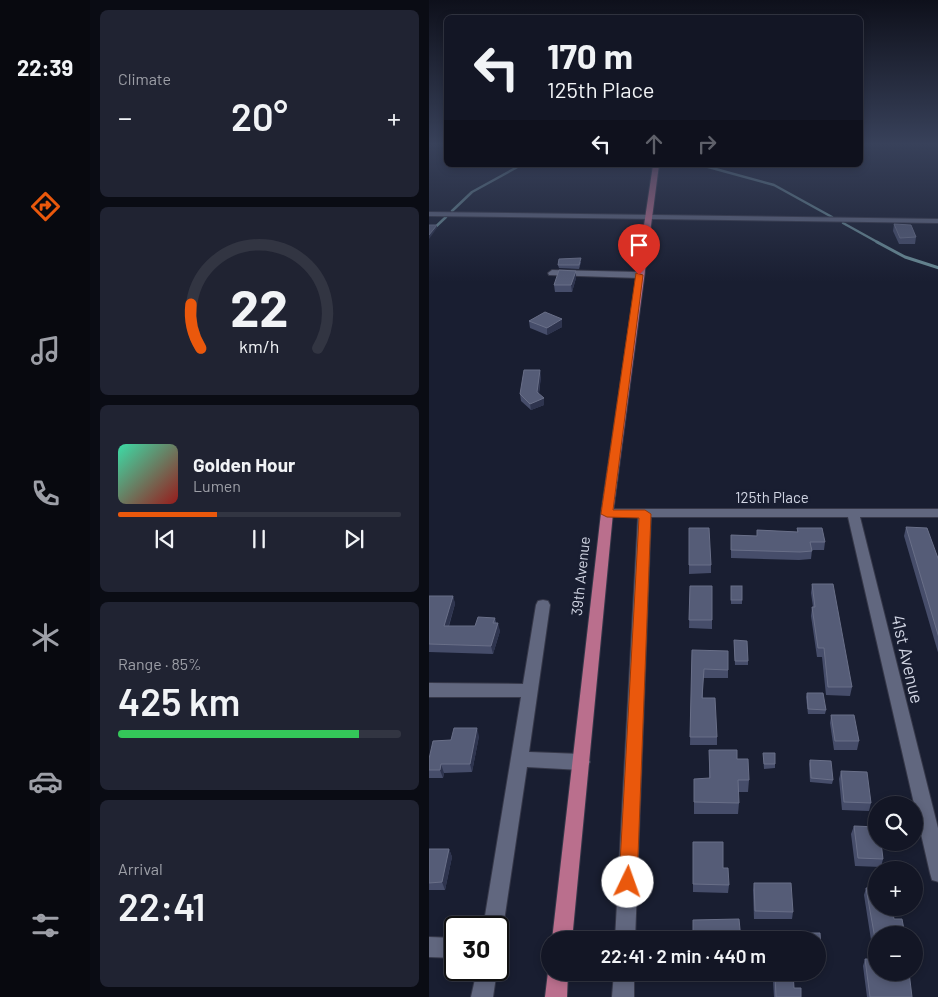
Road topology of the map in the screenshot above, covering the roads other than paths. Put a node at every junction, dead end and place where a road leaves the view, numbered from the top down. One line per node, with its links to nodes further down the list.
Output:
1 (652, 190): 3 (main road, 39th Avenue)
2 (429, 214): 3 (street)
3 (647, 217): 4 (street); 6 (main road, 39th Avenue)
4 (938, 221)
5 (552, 273): 6 (street)
6 (639, 275): 8 (main road, 39th Avenue)
7 (853, 513): 9 (street, 125th Place); 10 (street, 125th Place); 16 (street, 41st Avenue)
8 (607, 514): 9 (street, 125th Place); 15 (main road, 39th Avenue)
9 (645, 514): 19 (street)
10 (938, 514)
11 (543, 605): 13 (street)
12 (429, 690): 13 (street)
13 (529, 691): 14 (street)
14 (519, 759): 15 (street); 17 (street)
15 (581, 762): 18 (main road, 39th Avenue)
16 (938, 874)
17 (495, 916)
18 (563, 931)
19 (625, 931)
20 (429, 947): 21 (street)
21 (444, 948)
22 (485, 981): 25 (street)
23 (557, 981): 26 (main road)
24 (624, 981): 27 (street)
25 (483, 997)
26 (556, 997)
27 (623, 997)

